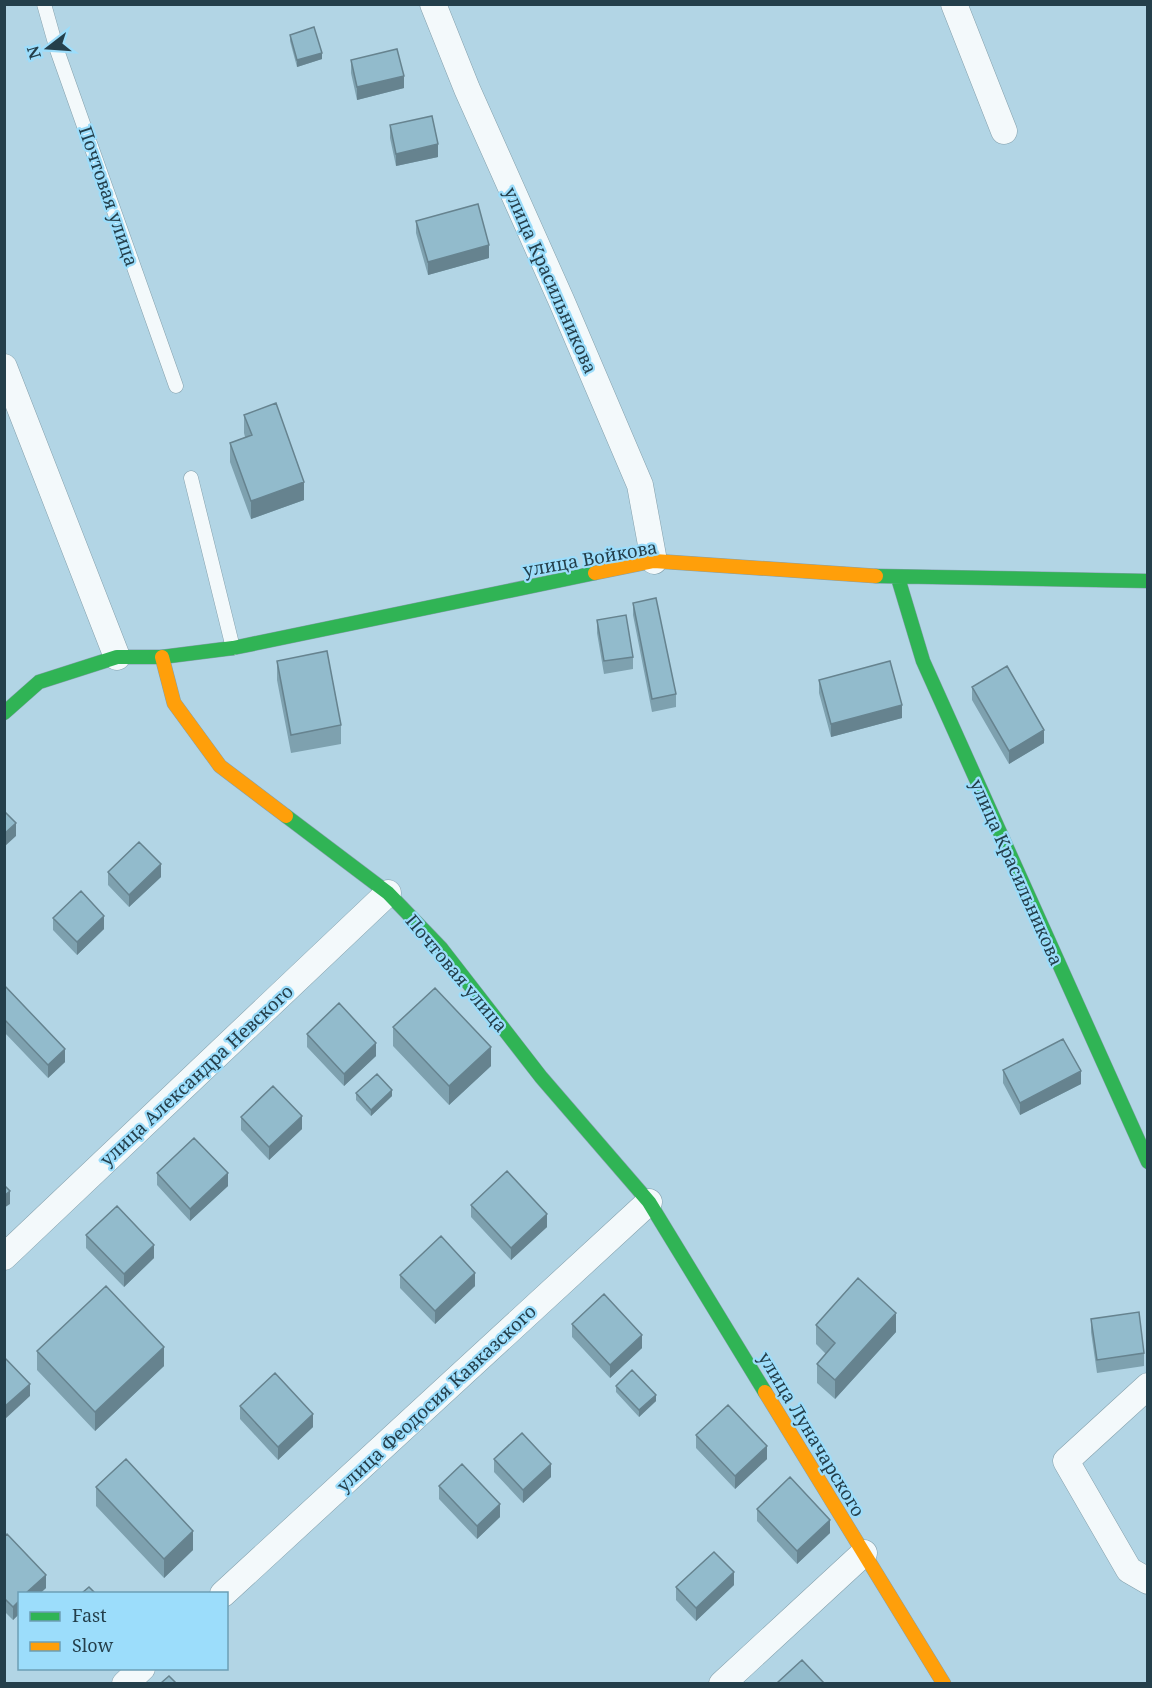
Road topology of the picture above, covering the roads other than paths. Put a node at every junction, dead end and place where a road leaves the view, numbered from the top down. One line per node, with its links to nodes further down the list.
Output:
1 (44, 4): 6 (lane, Почтовая улица)
2 (433, 4): 8 (street, улица Красильникова)
3 (954, 4): 4 (street)
4 (1004, 131)
5 (4, 367): 12 (street)
6 (176, 386)
7 (191, 478): 11 (lane)
8 (654, 561): 9 (street, улица Войкова); 11 (street, улица Войкова)
9 (898, 578): 10 (street, улица Войкова); 16 (street, улица Красильникова)
10 (1148, 581)
11 (233, 648): 13 (street, улица Войкова)
12 (117, 657): 13 (street, улица Войкова); 14 (street, улица Войкова)
13 (162, 657): 15 (street, Почтовая улица)
14 (4, 713)
15 (388, 893): 17 (street, Почтовая улица); 18 (street, улица Александра Невского)
16 (1148, 1162)
17 (649, 1202): 20 (street, улица Луначарского); 22 (street, улица Феодосия Кавказского)
18 (4, 1257)
19 (1148, 1386): 21 (street)
20 (864, 1553): 25 (street); 26 (street, улица Луначарского)
21 (1148, 1581)
22 (225, 1592)
23 (140, 1670): 24 (street)
24 (126, 1683)
25 (722, 1683)
26 (944, 1683)

